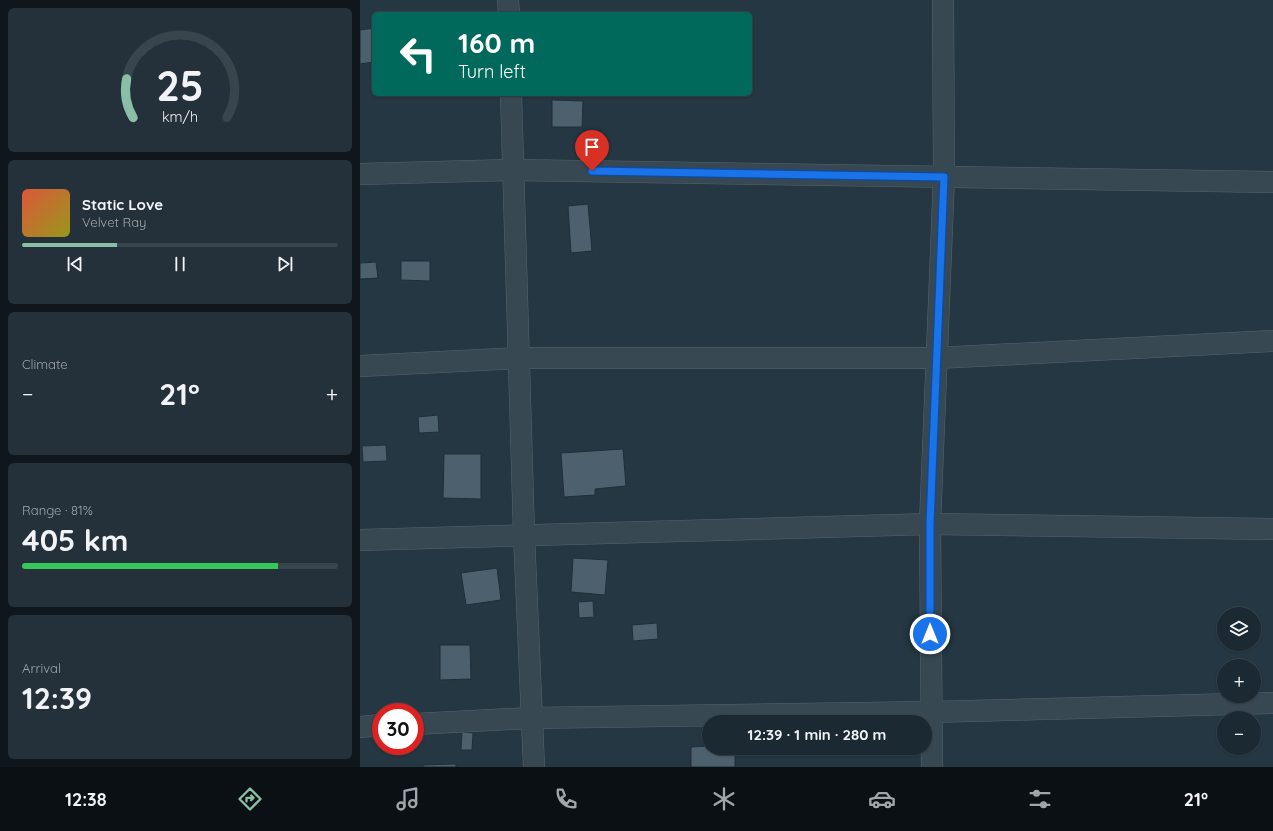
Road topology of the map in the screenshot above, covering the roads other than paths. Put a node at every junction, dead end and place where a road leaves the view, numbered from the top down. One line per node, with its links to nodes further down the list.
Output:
1 (508, 0): 3 (street)
2 (943, 0): 7 (street)
3 (509, 12)
4 (511, 96): 5 (street)
5 (513, 170): 6 (street); 7 (street); 10 (street)
6 (360, 174)
7 (944, 177): 8 (street); 11 (street)
8 (1273, 182)
9 (1273, 341): 11 (street)
10 (519, 358): 11 (street); 12 (street); 15 (street)
11 (936, 358): 13 (street)
12 (360, 366)
13 (930, 524): 14 (street); 15 (street); 18 (street)
14 (1273, 529)
15 (524, 534): 16 (street); 19 (street)
16 (360, 540)
17 (1273, 703): 18 (street)
18 (930, 712): 19 (street); 24 (street)
19 (531, 718): 20 (street); 23 (street)
20 (424, 724)
21 (372, 725): 22 (street)
22 (360, 726)
23 (534, 767)
24 (932, 767)

